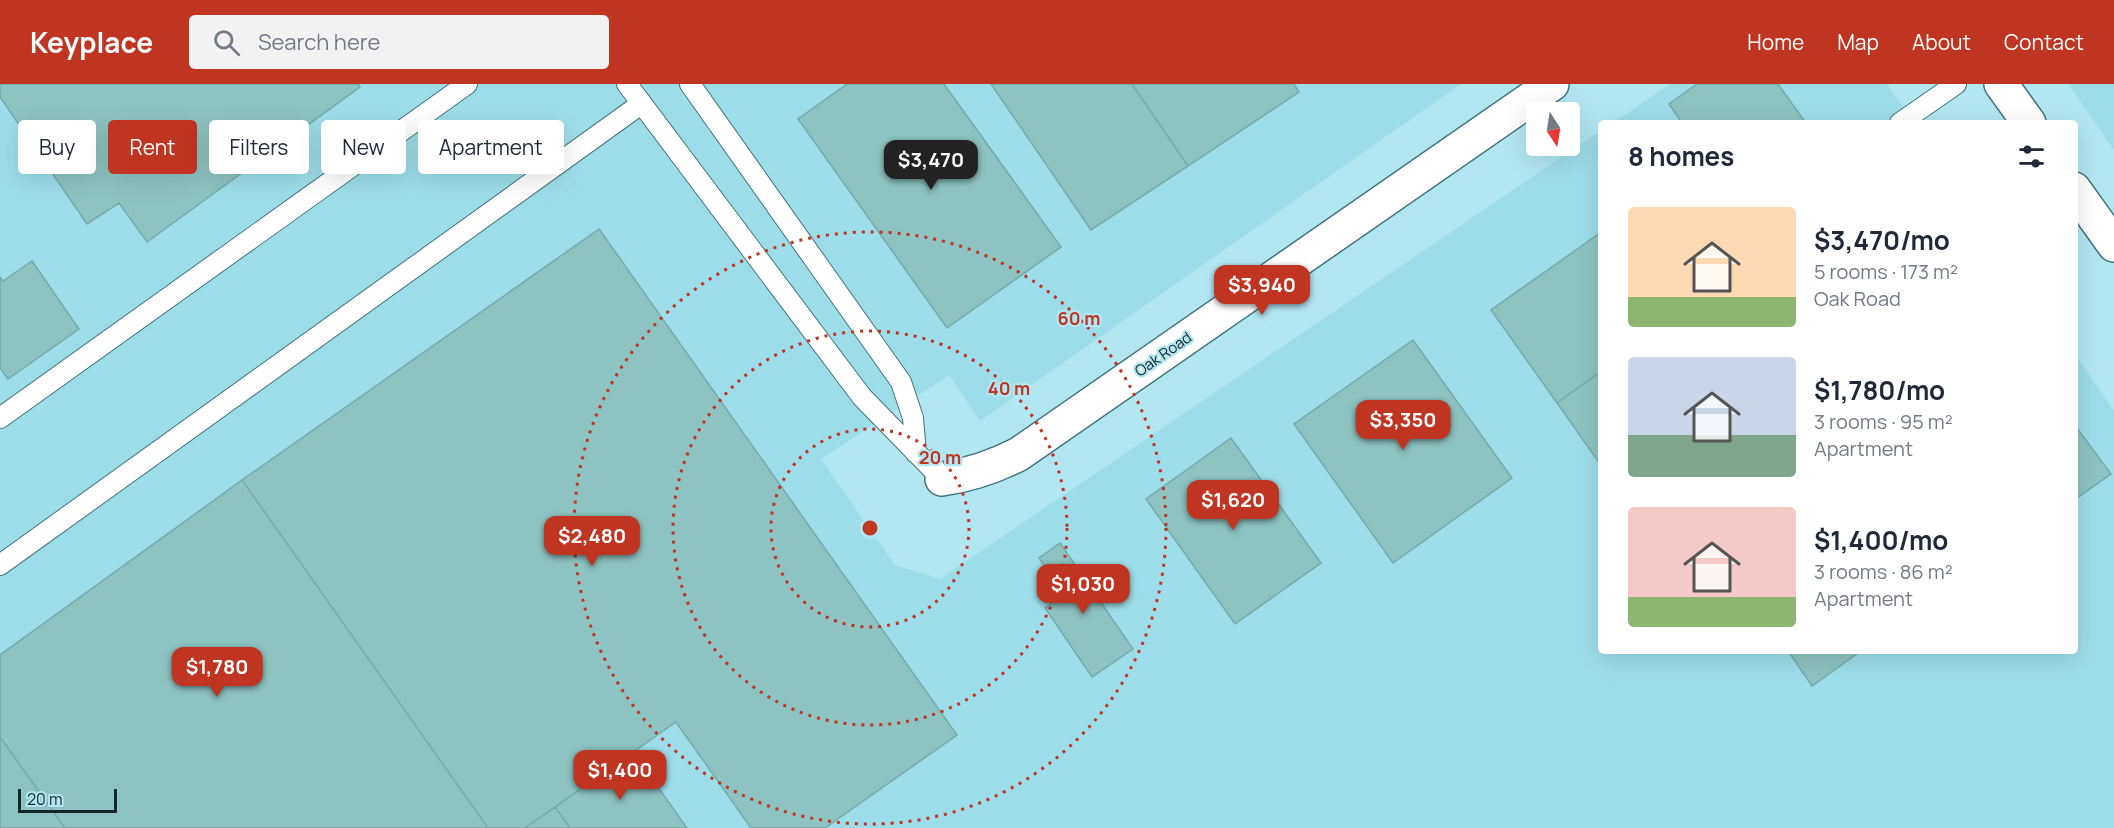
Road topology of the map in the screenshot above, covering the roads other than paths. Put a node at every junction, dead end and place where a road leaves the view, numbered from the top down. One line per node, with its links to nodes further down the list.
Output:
1 (467, 84): 12 (lane)
2 (627, 84): 7 (lane)
3 (690, 84): 13 (lane)
4 (1552, 84): 14 (street, Oak Road)
5 (1956, 84): 8 (lane)
6 (2001, 84): 9 (street)
7 (641, 104): 13 (lane); 15 (lane)
8 (1904, 120)
9 (2027, 120)
10 (2078, 195): 11 (street)
11 (2114, 245)
12 (0, 418)
13 (916, 453): 14 (lane)
14 (942, 479)
15 (0, 565)

